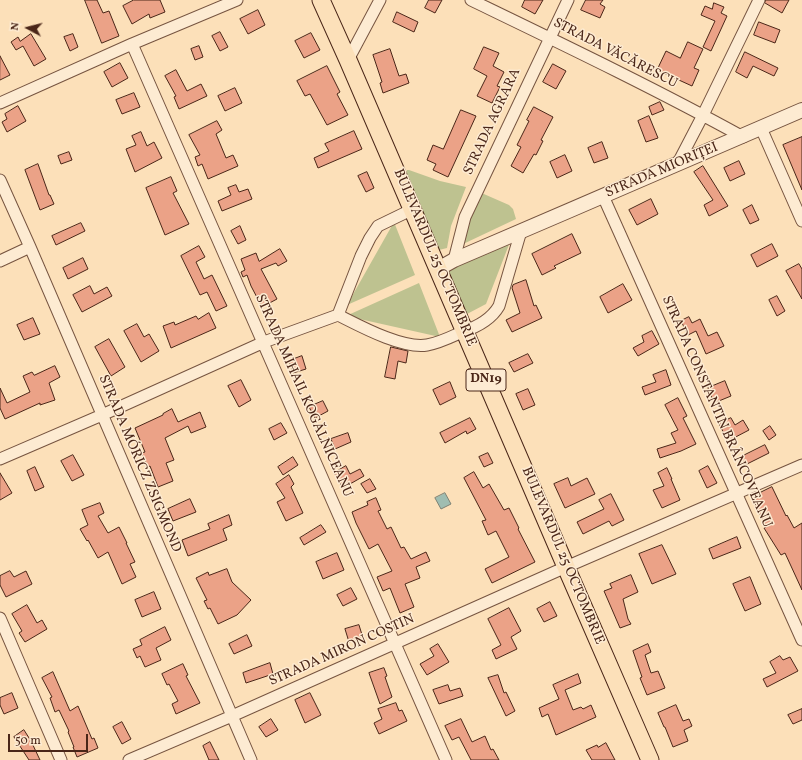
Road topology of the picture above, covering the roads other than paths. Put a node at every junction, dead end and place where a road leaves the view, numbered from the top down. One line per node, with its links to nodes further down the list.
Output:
1 (237, 0): 8 (street)
2 (321, 0): 9 (main road, BULEVARDUL 25 OCTOMBRIE / DN19)
3 (380, 0): 9 (street)
4 (471, 0): 7 (street, STRADA VĂCĂRESCU)
5 (568, 0): 7 (street, STRADA AGRARA)
6 (759, 0): 12 (street)
7 (550, 38): 12 (street, STRADA VĂCĂRESCU); 22 (street, STRADA AGRARA)
8 (132, 44): 10 (street); 27 (street, STRADA MIHAIL KOGĂLNICEANU)
9 (348, 60): 18 (main road, BULEVARDUL 25 OCTOMBRIE / DN19)
10 (0, 103)
11 (802, 110): 13 (street, STRADA MIORIȚEI)
12 (703, 115): 14 (street, STRADA VĂCĂRESCU); 15 (street)
13 (761, 128): 14 (street, STRADA MIORIȚEI); 19 (street)
14 (743, 137): 15 (street, STRADA MIORIȚEI)
15 (678, 163): 17 (street, STRADA MIORIȚEI)
16 (0, 180): 21 (street, STRADA MÓRICZ ZSIGMOND)
17 (603, 196): 20 (street, STRADA MIORIȚEI); 31 (street, STRADA CONSTANTIN BRÂNCOVEANU)
18 (413, 210): 24 (main road, BULEVARDUL 25 OCTOMBRIE / DN19); 25 (street)
19 (802, 221)
20 (521, 231): 22 (street, STRADA MIORIȚEI); 26 (street)
21 (30, 246): 23 (street); 28 (street, STRADA MÓRICZ ZSIGMOND)
22 (454, 260): 24 (street, STRADA MIORIȚEI)
23 (0, 261)
24 (438, 269): 26 (main road, BULEVARDUL 25 OCTOMBRIE / DN19)
25 (338, 315): 26 (street); 27 (street)
26 (465, 331): 32 (main road, BULEVARDUL 25 OCTOMBRIE / DN19)
27 (264, 342): 28 (street); 35 (street, STRADA MIHAIL KOGĂLNICEANU)
28 (102, 415): 29 (street); 36 (street, STRADA MÓRICZ ZSIGMOND)
29 (0, 459)
30 (802, 464): 31 (street, STRADA MIRON COSTIN)
31 (736, 494): 32 (street, STRADA MIRON COSTIN); 34 (street, STRADA CONSTANTIN BRÂNCOVEANU)
32 (566, 567): 35 (street, STRADA MIRON COSTIN); 41 (main road, BULEVARDUL 25 OCTOMBRIE / DN19)
33 (0, 618): 37 (street)
34 (802, 640)
35 (396, 643): 36 (street, STRADA MIRON COSTIN); 40 (street, STRADA MIHAIL KOGĂLNICEANU)
36 (232, 716): 38 (street, STRADA MIRON COSTIN); 39 (street, STRADA MÓRICZ ZSIGMOND)
37 (61, 760)
38 (129, 760)
39 (251, 760)
40 (446, 760)
41 (650, 760)

